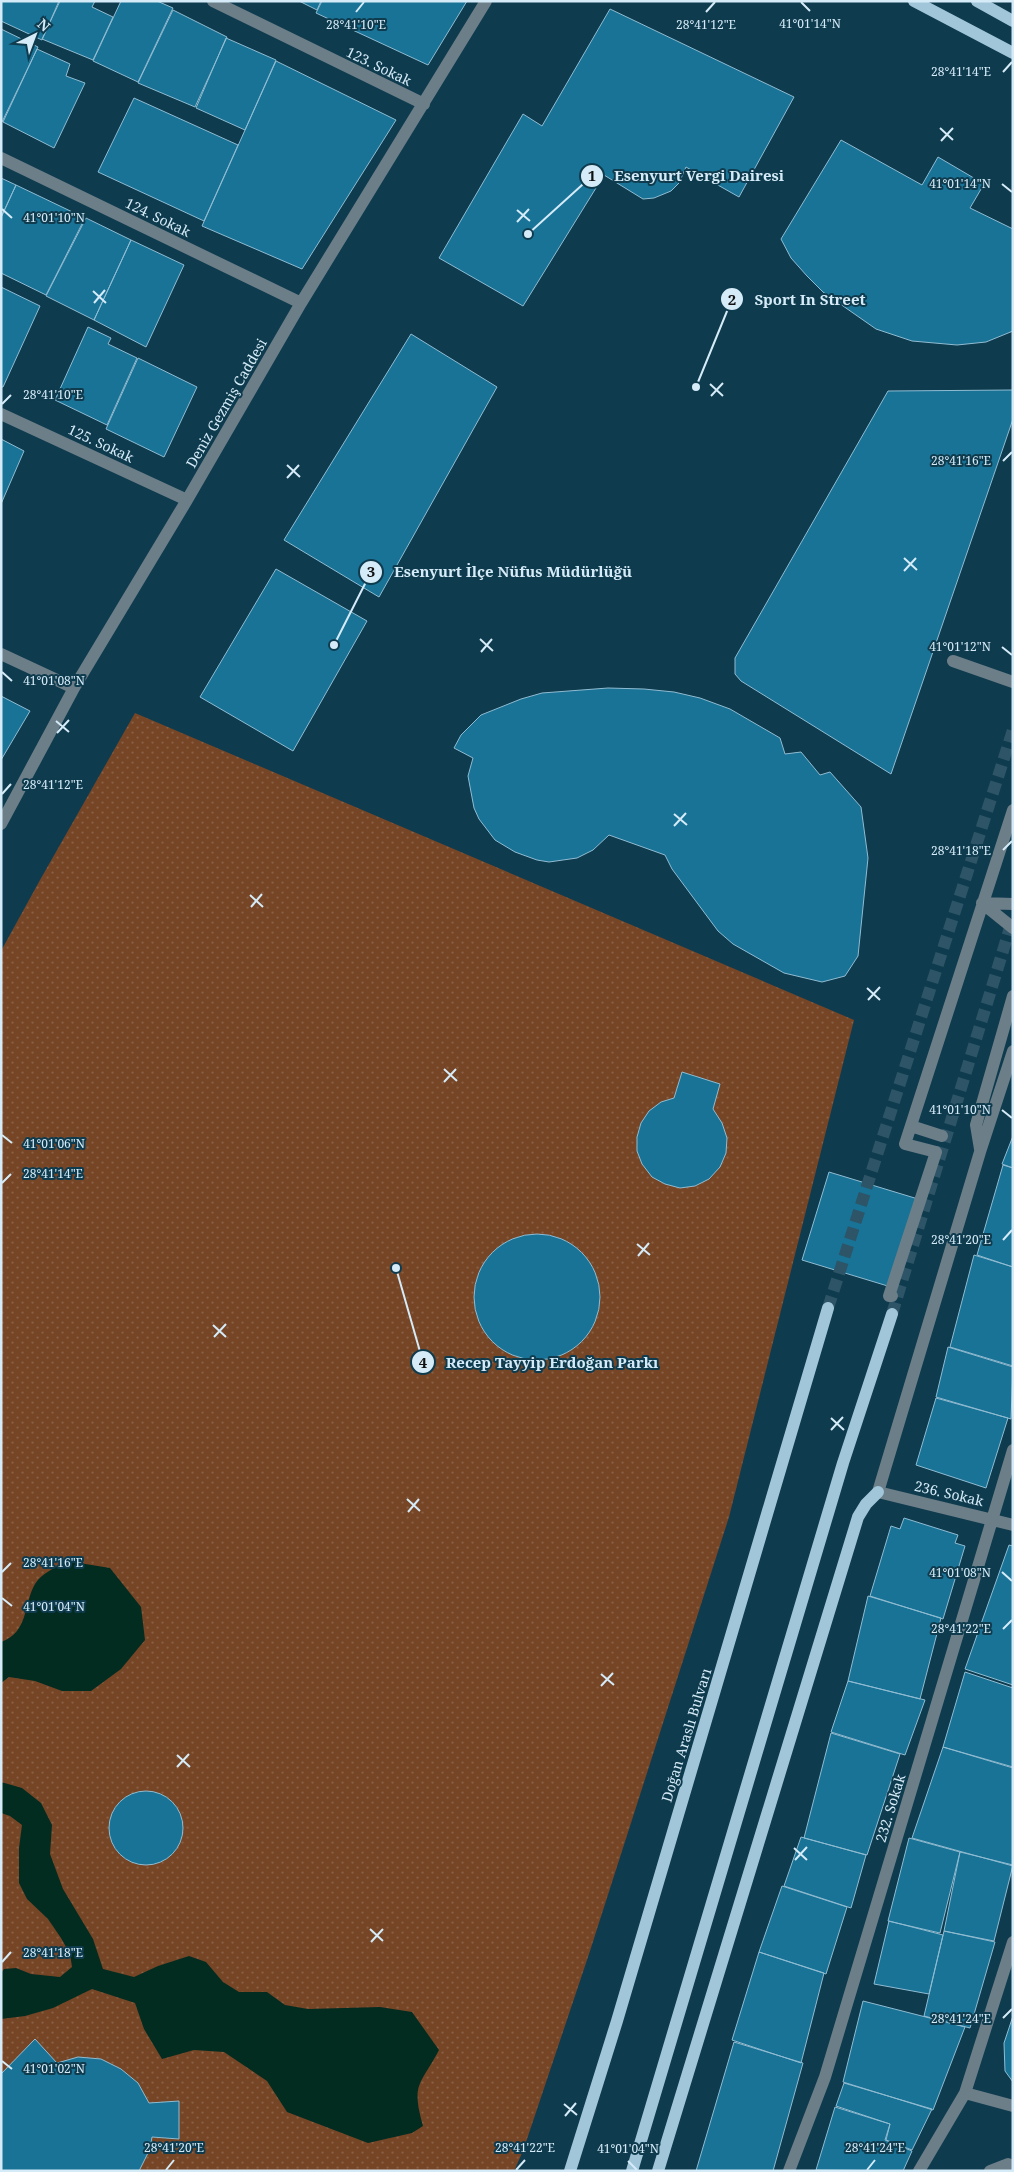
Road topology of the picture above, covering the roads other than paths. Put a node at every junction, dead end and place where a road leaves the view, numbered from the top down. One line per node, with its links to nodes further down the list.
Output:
1 (213, 1): 7 (street, 123. Sokak)
2 (486, 1): 7 (street, Deniz Gezmiş Caddesi)
3 (914, 1): 6 (main road)
4 (977, 1): 5 (main road)
5 (1013, 22)
6 (1013, 53)
7 (424, 104): 9 (street, Deniz Gezmiş Caddesi)
8 (1, 158): 9 (street, 124. Sokak)
9 (301, 304): 11 (street, Deniz Gezmiş Caddesi)
10 (1, 414): 11 (street, 125. Sokak)
11 (187, 500): 15 (street, Deniz Gezmiş Caddesi)
12 (1, 654): 15 (street)
13 (953, 661): 14 (street)
14 (1013, 682)
15 (74, 688): 17 (street, Deniz Gezmiş Caddesi)
16 (1013, 810): 18 (street)
17 (1, 824)
18 (982, 903): 19 (street); 20 (street); 23 (street)
19 (1013, 904)
20 (1013, 928)
21 (1013, 996): 25 (street)
22 (1013, 1051): 25 (street)
23 (911, 1126): 24 (street); 26 (street)
24 (942, 1136)
25 (980, 1152): 30 (street)
26 (892, 1296)
27 (828, 1308): 37 (main road, Doğan Araslı Bulvarı)
28 (892, 1314): 38 (main road)
29 (1013, 1450): 31 (street, 232. Sokak)
30 (878, 1492): 31 (street, 236. Sokak); 39 (main road)
31 (992, 1519): 32 (street, 236. Sokak); 40 (street, 232. Sokak)
32 (1013, 1525)
33 (1013, 1942): 34 (street)
34 (965, 2093): 35 (street); 41 (street)
35 (1013, 2106)
36 (1013, 2166): 42 (street)
37 (570, 2171)
38 (632, 2171)
39 (658, 2171)
40 (788, 2171)
41 (919, 2171)
42 (990, 2171)

